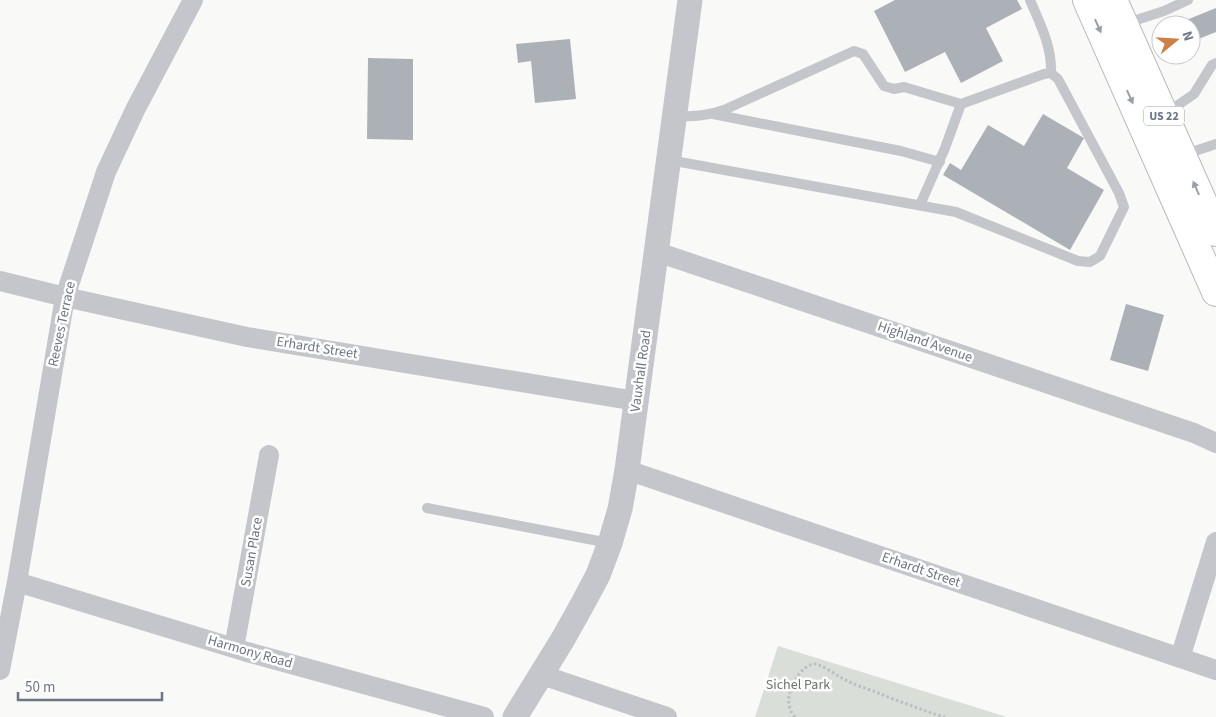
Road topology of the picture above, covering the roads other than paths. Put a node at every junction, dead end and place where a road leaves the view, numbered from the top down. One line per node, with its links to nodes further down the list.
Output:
1 (194, 0): 22 (street, Reeves Terrace)
2 (690, 0): 12 (street, Vauxhall Road)
3 (1030, 0): 8 (lane)
4 (1087, 0): 21 (highway, US 22, one-way to 21)
5 (1188, 0): 6 (lane)
6 (1118, 12): 11 (highway, US 22)
7 (1216, 63): 11 (lane)
8 (1051, 73): 9 (lane); 17 (lane)
9 (961, 104): 10 (lane); 16 (lane)
10 (712, 114): 12 (lane); 16 (lane)
11 (1164, 115): 14 (highway, US 22)
12 (675, 117): 15 (street, Vauxhall Road)
13 (1216, 144): 14 (lane)
14 (1182, 156): 18 (highway, US 22, one-way to 14)
15 (669, 160): 17 (lane); 19 (street, Vauxhall Road)
16 (940, 162): 17 (lane)
17 (920, 205)
18 (1216, 232)
19 (657, 252): 23 (street, Vauxhall Road); 25 (street, Highland Avenue)
20 (0, 281): 22 (street, Erhardt Street)
21 (1216, 292)
22 (65, 297): 23 (street, Erhardt Street); 32 (street, Reeves Terrace)
23 (636, 401): 28 (street, Vauxhall Road)
24 (1216, 432): 25 (street, Highland Avenue)
25 (1194, 433): 26 (street, Highland Avenue)
26 (1216, 443)
27 (270, 455): 33 (street, Susan Place)
28 (627, 470): 31 (street, Vauxhall Road); 34 (street, Erhardt Street)
29 (428, 508): 31 (lane)
30 (1216, 542): 34 (street)
31 (610, 543): 37 (street, Vauxhall Road)
32 (17, 582): 33 (street, Harmony Road); 35 (street, Reeves Terrace)
33 (234, 648): 38 (street, Harmony Road)
34 (1180, 658): 36 (street, Erhardt Street)
35 (0, 670)
36 (1216, 670)
37 (542, 675): 39 (street, Vauxhall Road); 40 (street)
38 (484, 717)
39 (515, 717)
40 (667, 717)

